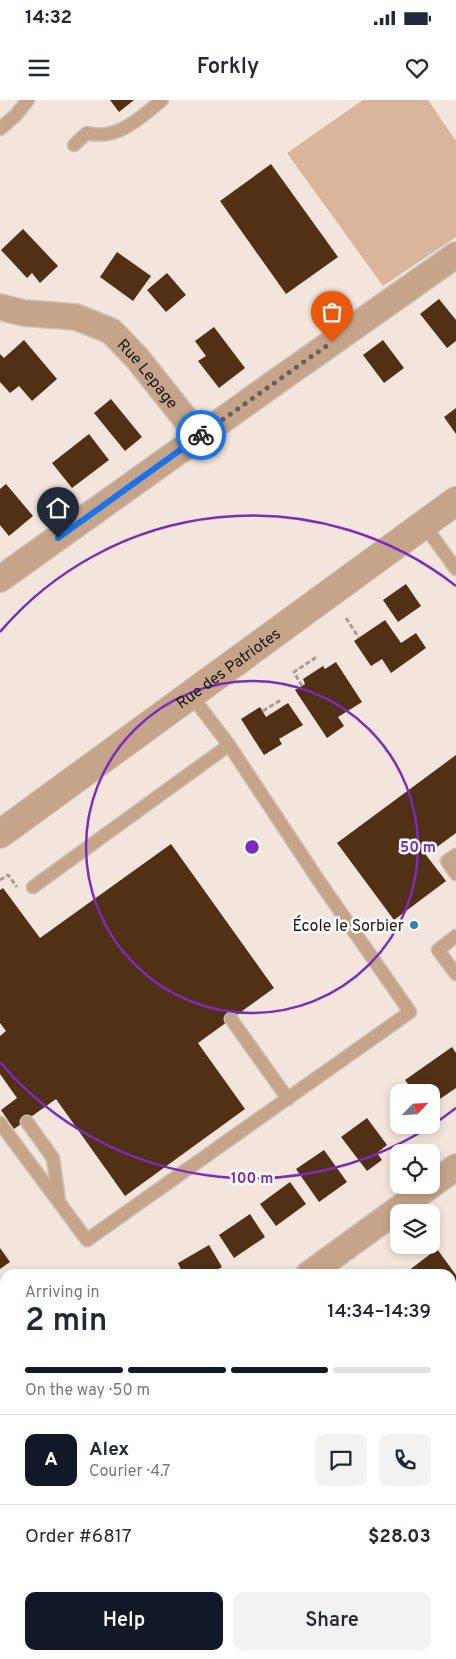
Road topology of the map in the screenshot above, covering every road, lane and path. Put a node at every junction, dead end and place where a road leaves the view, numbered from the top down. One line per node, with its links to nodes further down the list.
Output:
1 (28, 100): 3 (lane)
2 (162, 100): 4 (lane)
3 (0, 129)
4 (74, 145)
5 (456, 254): 7 (street)
6 (0, 307): 7 (street, Rue Lepage)
7 (199, 436): 11 (street)
8 (456, 501): 9 (street, Rue des Patriotes)
9 (424, 525): 10 (lane); 16 (street, Rue des Patriotes)
10 (456, 569)
11 (0, 579)
12 (346, 618): 13 (path)
13 (359, 638)
14 (318, 656): 15 (path)
15 (302, 686)
16 (191, 695): 19 (lane); 20 (street, Rue des Patriotes)
17 (280, 700): 18 (path)
18 (263, 711)
19 (229, 745): 24 (lane); 29 (lane)
20 (0, 834)
21 (456, 855): 22 (lane)
22 (456, 874)
23 (0, 880): 25 (path)
24 (33, 887)
25 (18, 889)
26 (456, 936): 27 (lane)
27 (456, 974)
28 (231, 1019): 29 (lane)
29 (288, 1099): 33 (lane)
30 (27, 1122): 33 (lane)
31 (0, 1123): 33 (lane)
32 (456, 1167): 34 (street)
33 (59, 1203)
34 (321, 1269)

